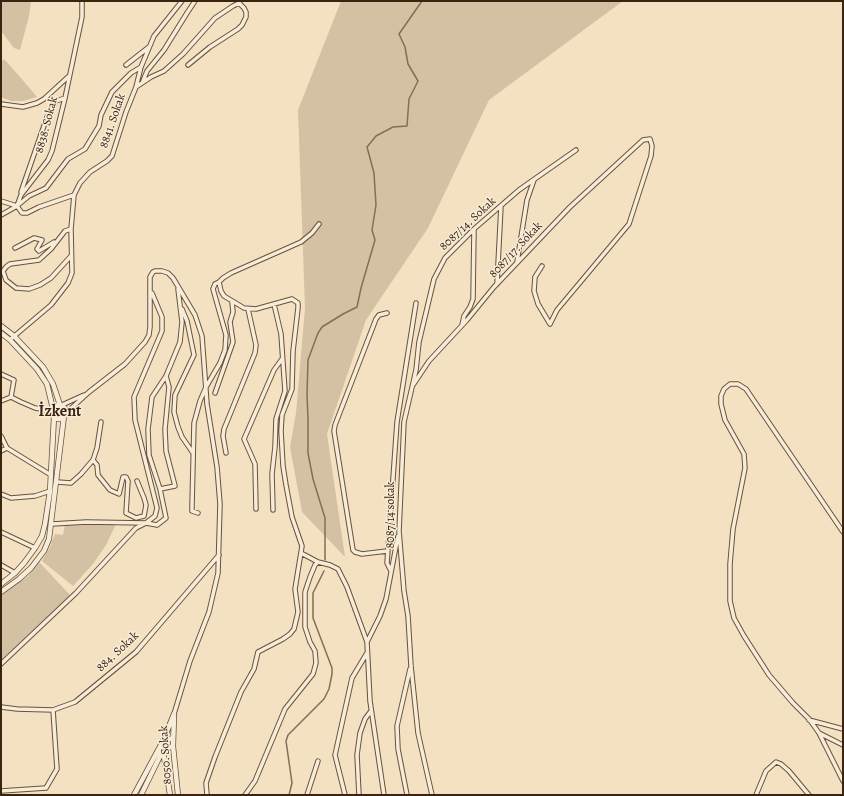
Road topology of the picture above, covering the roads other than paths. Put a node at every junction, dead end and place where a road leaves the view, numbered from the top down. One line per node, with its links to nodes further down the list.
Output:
1 (82, 1): 9 (street, 8838. Sokak)
2 (182, 1): 5 (street, 8841. Sokak)
3 (195, 1): 10 (street)
4 (239, 2): 7 (street); 10 (street)
5 (150, 46): 6 (street); 8 (street, 8841. Sokak)
6 (126, 65)
7 (188, 65)
8 (141, 67): 11 (street, 8841. Sokak); 19 (street)
9 (69, 75): 12 (street, 8838. Sokak); 13 (street)
10 (142, 82): 11 (street)
11 (136, 87): 17 (street, 8841. Sokak)
12 (65, 98): 16 (street, 8838. Sokak); 16 (street)
13 (1, 104)
14 (576, 150): 15 (street, 8087/14. Sokak)
15 (534, 179): 20 (street, 8087/14. Sokak); 28 (street)
16 (21, 195): 19 (street, 8838. Sokak)
17 (74, 195): 19 (street); 23 (street, 8841. Sokak)
18 (1, 201): 19 (street)
19 (17, 206): 21 (street)
20 (501, 206): 24 (street, 8087/14. Sokak); 31 (street)
21 (1, 215)
22 (319, 224): 30 (street)
23 (71, 229): 25 (street); 27 (street, 8841. Sokak)
24 (474, 229): 41 (street); 48 (street, 8087/14. Sokak)
25 (58, 240): 26 (street); 27 (street)
26 (16, 248)
27 (72, 255): 43 (street, 8841. Sokak)
28 (517, 263): 29 (street, 8087/17. Sokak); 31 (street, 8087/17. Sokak)
29 (542, 266)
30 (219, 282): 34 (street); 47 (street)
31 (497, 285): 41 (street, 8087/17. Sokak)
32 (178, 288): 33 (street); 37 (street); 47 (street)
33 (150, 290): 49 (street); 73 (street)
34 (232, 302): 38 (street); 50 (street)
35 (416, 303): 79 (street)
36 (274, 304): 38 (street); 44 (street); 80 (street)
37 (181, 307): 46 (street); 62 (street)
38 (248, 308): 61 (street)
39 (387, 313): 79 (street)
40 (1, 326): 43 (street)
41 (462, 326): 48 (street, 8087/17. Sokak)
42 (1, 333): 43 (street)
43 (12, 338): 53 (street); 54 (street)
44 (282, 359): 70 (street); 71 (street)
45 (1, 374): 51 (street)
46 (166, 376): 67 (street); 67 (street)
47 (206, 387): 62 (street); 81 (street)
48 (411, 390): 75 (street, 8087/14 sokak)
49 (88, 392): 53 (street); 55 (street)
50 (214, 393)
51 (11, 396): 52 (street); 54 (street)
52 (1, 401)
53 (61, 405): 54 (street); 55 (street)
54 (52, 410): 56 (street)
55 (65, 415): 56 (street); 65 (street)
56 (54, 417): 64 (street)
57 (101, 422): 63 (street)
58 (1, 436): 59 (street)
59 (7, 448): 60 (street); 64 (street)
60 (1, 451)
61 (226, 453)
62 (194, 454): 72 (street)
63 (93, 460): 65 (street); 66 (street)
64 (51, 475): 68 (street)
65 (57, 482): 74 (street)
66 (137, 482)
67 (160, 489): 73 (street)
68 (50, 491): 69 (street); 78 (street)
69 (1, 494)
70 (256, 509)
71 (273, 510)
72 (198, 513)
73 (146, 523): 74 (street); 91 (street)
74 (52, 524): 86 (street)
75 (399, 531): 84 (street); 92 (street, 8087/14 sokak)
76 (1, 532): 78 (street)
77 (843, 532): 97 (street)
78 (35, 548): 85 (street)
79 (387, 551): 84 (street)
80 (301, 553): 82 (street); 112 (street)
81 (219, 555): 94 (street, 884. Sokak); 96 (street)
82 (318, 562): 89 (street); 113 (street)
83 (1, 565): 85 (street)
84 (391, 571): 89 (street)
85 (15, 573): 86 (street); 87 (street)
86 (20, 579): 88 (street)
87 (1, 584)
88 (1, 592)
89 (367, 642): 90 (street)
90 (367, 653): 95 (street); 115 (street)
91 (1, 664)
92 (411, 666): 118 (street); 119 (street)
93 (1, 707): 94 (street, 884. Sokak)
94 (53, 710): 107 (street)
95 (371, 711): 116 (street); 117 (street)
96 (174, 714): 100 (street, 8050. Sokak); 101 (street)
97 (809, 720): 98 (street); 99 (street)
98 (843, 729)
99 (819, 733): 102 (street); 106 (street)
100 (174, 738): 101 (street); 103 (street, 8050. Sokak)
101 (163, 741): 104 (street, 8050. Sokak); 109 (street)
102 (843, 744)
103 (173, 746): 104 (street); 111 (street, 8050. Sokak)
104 (163, 750): 108 (street); 110 (street, 8050. Sokak)
105 (318, 761): 114 (street)
106 (843, 781)
107 (1, 791)
108 (142, 794)
109 (134, 795)
110 (170, 795)
111 (178, 795)
112 (207, 795)
113 (245, 795)
114 (307, 795)
115 (345, 795)
116 (359, 795)
117 (384, 795)
118 (407, 795)
119 (432, 795)
120 (756, 795): 121 (street)
121 (809, 795)

